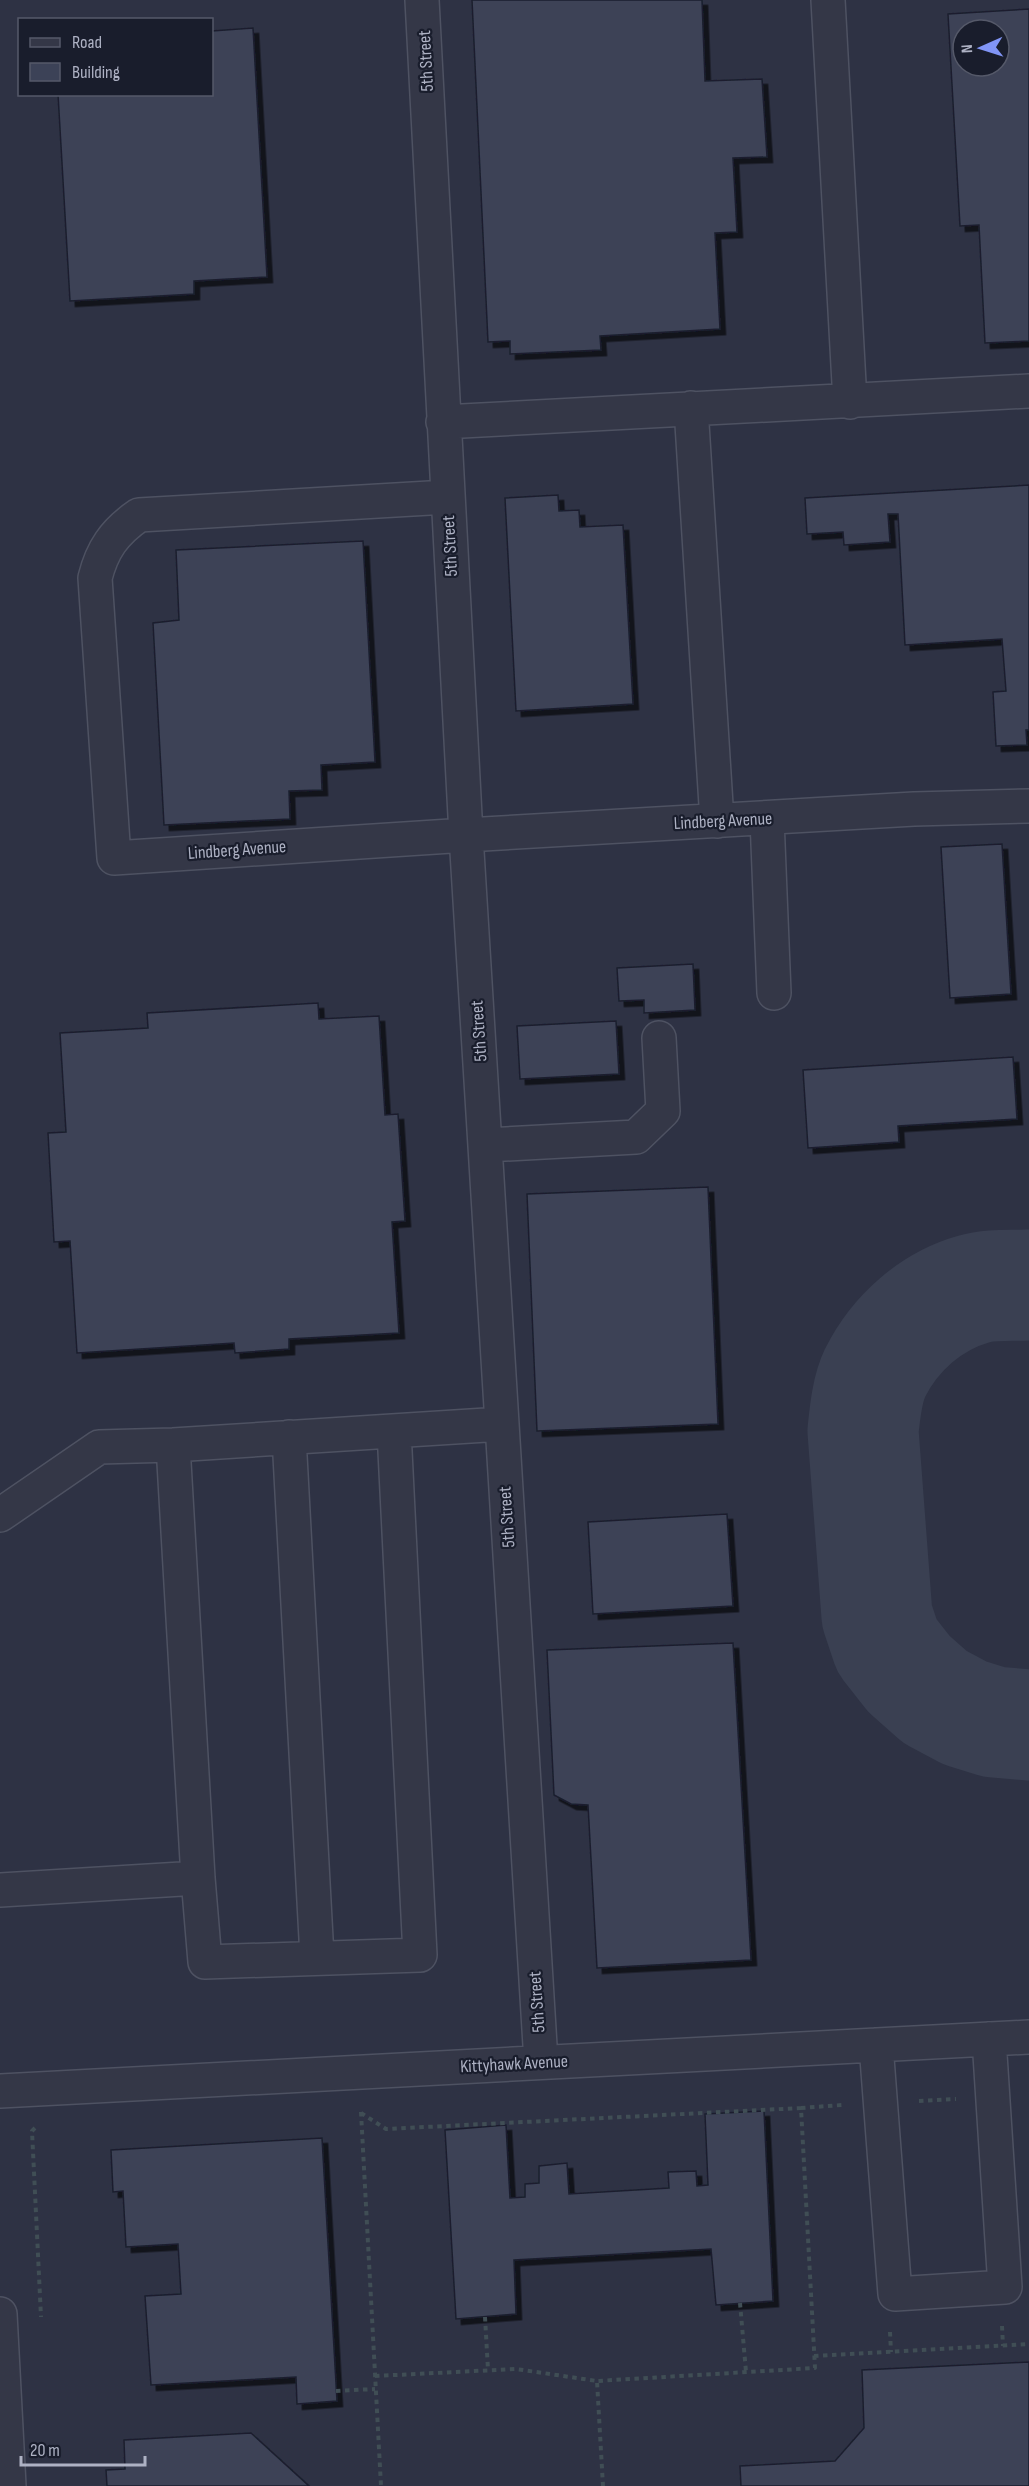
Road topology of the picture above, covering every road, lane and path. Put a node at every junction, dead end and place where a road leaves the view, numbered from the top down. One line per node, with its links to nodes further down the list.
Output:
1 (423, 0): 6 (street, 5th Street)
2 (828, 0): 4 (street)
3 (1029, 391): 4 (street)
4 (850, 402): 5 (street)
5 (691, 408): 6 (street); 10 (street)
6 (444, 422): 7 (street, 5th Street)
7 (447, 497): 11 (street, 5th Street); 11 (street, Lindberg Avenue)
8 (1029, 807): 9 (street, Lindberg Avenue)
9 (767, 819): 10 (street, Lindberg Avenue); 12 (street)
10 (717, 821): 11 (street, Lindberg Avenue)
11 (466, 835): 14 (street, 5th Street)
12 (774, 993)
13 (659, 1038): 14 (street)
14 (487, 1145): 15 (street, 5th Street)
15 (502, 1425): 16 (street); 26 (street, 5th Street)
16 (394, 1431): 17 (street); 22 (street)
17 (290, 1437): 18 (street); 22 (street)
18 (173, 1445): 19 (street); 20 (street)
19 (0, 1515)
20 (198, 1878): 21 (street); 22 (street)
21 (0, 1890)
22 (317, 1957)
23 (1029, 2037): 24 (street, Kittyhawk Avenue)
24 (989, 2039): 25 (street, Kittyhawk Avenue); 25 (street)
25 (876, 2045): 26 (street, Kittyhawk Avenue)
26 (541, 2062): 27 (street, Kittyhawk Avenue)
27 (358, 2073): 28 (street, Kittyhawk Avenue); 29 (path)
28 (0, 2091)
29 (361, 2113): 36 (path); 39 (path)
30 (32, 2131): 34 (path)
31 (740, 2303): 38 (path)
32 (0, 2314): 43 (street)
33 (485, 2317): 37 (path)
34 (42, 2320)
35 (1029, 2344): 36 (path)
36 (814, 2356): 38 (path)
37 (488, 2370): 39 (path); 40 (path)
38 (746, 2372): 40 (path)
39 (375, 2376): 41 (path)
40 (597, 2381): 45 (path)
41 (375, 2389): 42 (path); 44 (path)
42 (336, 2391)
43 (9, 2486)
44 (381, 2486)
45 (603, 2486)

